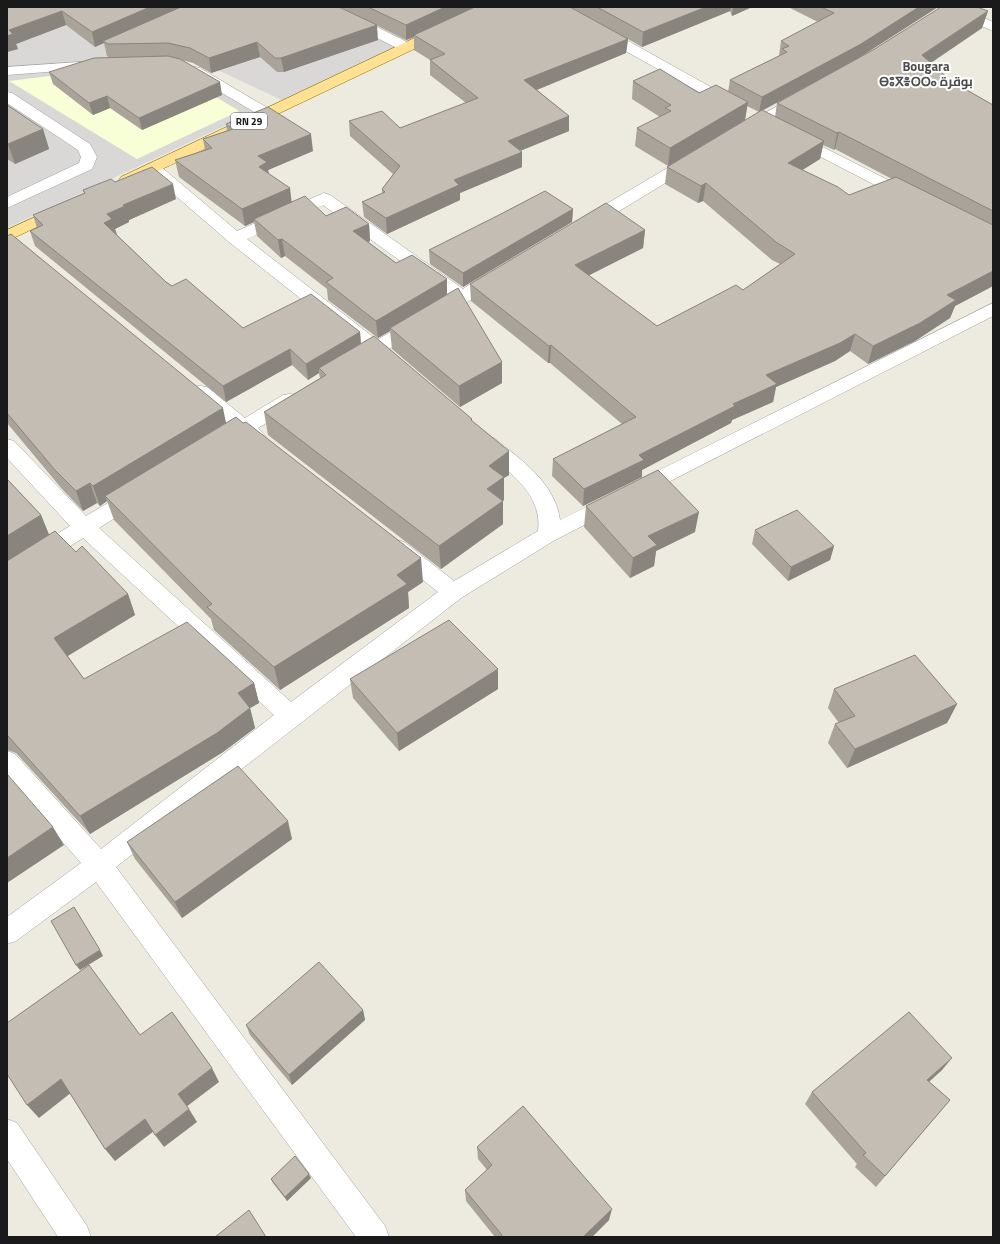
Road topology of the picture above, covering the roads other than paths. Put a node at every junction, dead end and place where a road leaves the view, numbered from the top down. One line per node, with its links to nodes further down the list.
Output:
1 (326, 7): 6 (street)
2 (491, 7): 6 (main road, RN 29)
3 (557, 7): 13 (street)
4 (945, 10): 5 (street)
5 (993, 27)
6 (406, 47): 12 (main road, RN 29)
7 (105, 57): 9 (street)
8 (182, 66): 12 (street)
9 (7, 71)
10 (814, 90): 13 (street)
11 (7, 96): 18 (street)
12 (266, 113): 16 (main road, RN 29)
13 (771, 126): 14 (street); 20 (street)
14 (732, 136)
15 (705, 152): 21 (street)
16 (153, 168): 17 (main road, RN 29); 23 (street)
17 (112, 187)
18 (7, 203)
19 (77, 203): 22 (main road)
20 (922, 204)
21 (570, 233)
22 (7, 235): 24 (street)
23 (235, 238): 26 (street); 28 (street)
24 (26, 250)
25 (510, 269): 26 (street)
26 (462, 297): 28 (street)
27 (993, 308): 40 (street)
28 (376, 348): 29 (street); 30 (street)
29 (350, 364)
30 (400, 369)
31 (184, 378): 33 (street)
32 (304, 392): 33 (street)
33 (244, 428): 35 (street); 37 (street)
34 (473, 431): 40 (street)
35 (218, 444)
36 (7, 446): 39 (street)
37 (269, 447)
38 (151, 486): 39 (street)
39 (85, 528): 42 (street); 44 (street)
40 (548, 536): 43 (street)
41 (386, 539): 43 (street)
42 (7, 576)
43 (453, 592): 44 (street)
44 (290, 716): 46 (street)
45 (7, 761): 46 (street)
46 (99, 865): 47 (street); 50 (street)
47 (7, 932)
48 (7, 1133): 49 (street)
49 (76, 1237)
50 (374, 1237)

